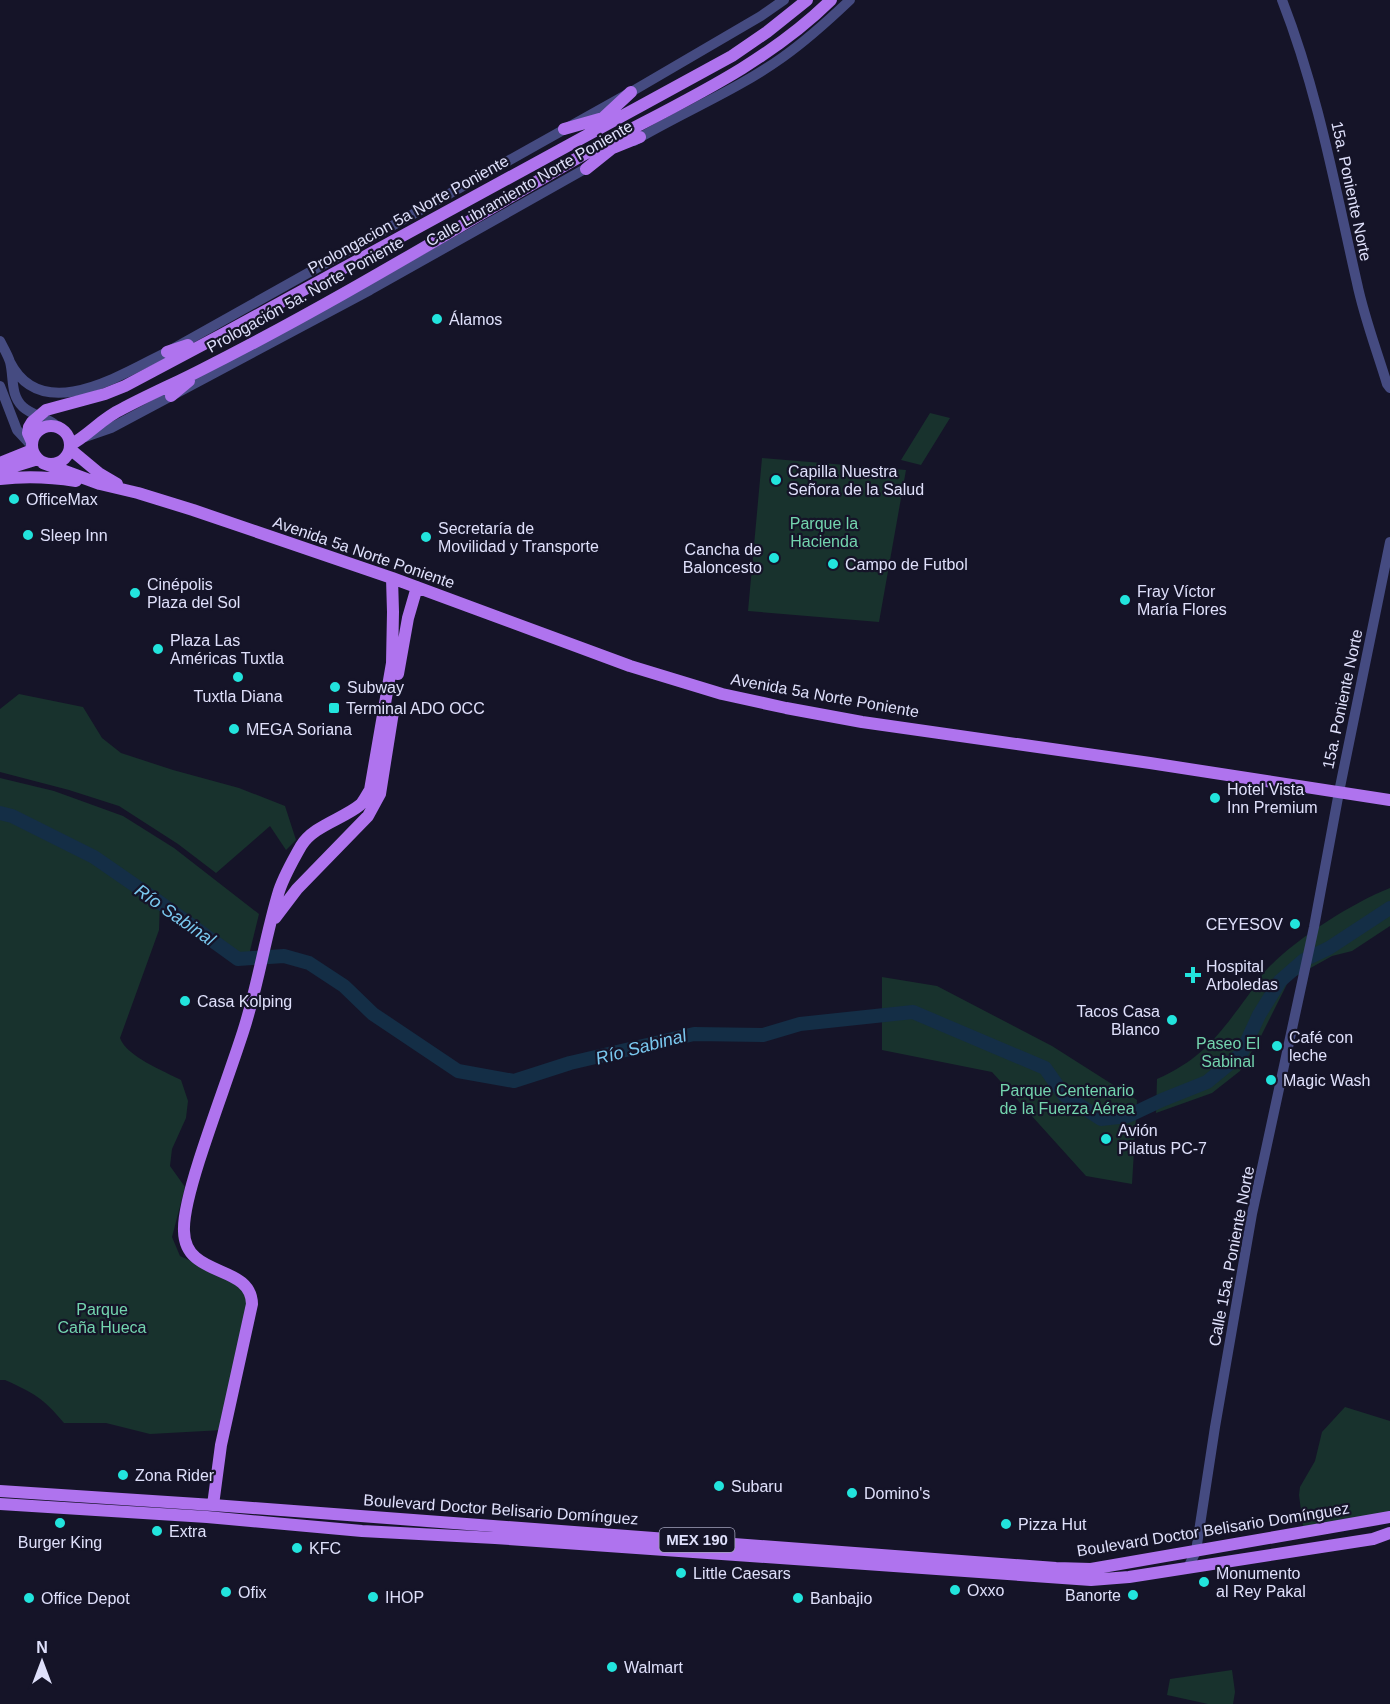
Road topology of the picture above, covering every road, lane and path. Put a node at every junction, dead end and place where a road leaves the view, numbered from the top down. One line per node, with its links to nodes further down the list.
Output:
1 (784, 0): 6 (street)
2 (807, 0): 7 (main road, Prolongacion 5a Norte Poniente)
3 (831, 0): 10 (main road, Prologación 5a. Norte Poniente)
4 (850, 0): 10 (street, Calle Libramiento Norte Poniente)
5 (1282, 0): 21 (street, 15a. Poniente Norte)
6 (631, 92): 8 (main road); 9 (street)
7 (632, 110): 8 (main road); 11 (main road, Prolongacion 5a Norte Poniente)
8 (603, 118): 9 (main road); 11 (main road)
9 (564, 129): 17 (street)
10 (637, 133): 12 (main road); 13 (main road, Prologación 5a. Norte Poniente); 14 (street, Calle Libramiento Norte Poniente)
11 (583, 137): 15 (main road, Prolongacion 5a Norte Poniente)
12 (611, 149): 13 (main road); 14 (main road)
13 (578, 158): 19 (main road, Prologación 5a. Norte Poniente)
14 (586, 169): 22 (street, Calle Libramiento Norte Poniente)
15 (221, 335): 17 (main road); 23 (main road, Prolongacion 5a Norte Poniente)
16 (0, 340): 18 (street)
17 (167, 352): 18 (street)
18 (10, 362): 23 (street)
19 (203, 369): 22 (main road); 25 (main road, Prologación 5a. Norte Poniente)
20 (0, 386): 27 (street)
21 (1390, 388)
22 (171, 396): 25 (street, Calle Libramiento Norte Poniente)
23 (39, 415): 24 (street); 27 (main road)
24 (59, 428): 26 (main road, Avenida 5a Norte Poniente); 27 (main road)
25 (82, 438): 26 (main road, Prologación 5a. Norte Poniente)
26 (70, 447): 27 (main road, Prologación 5a. Norte Poniente); 32 (main road, Avenida 5a Norte Poniente)
27 (35, 452): 28 (main road); 29 (main road); 31 (main road, Avenida 5a Norte Poniente)
28 (0, 462)
29 (0, 474)
30 (0, 479): 31 (main road)
31 (100, 484): 32 (main road, Avenida 5a Norte Poniente)
32 (138, 493): 34 (main road, Avenida 5a Norte Poniente)
33 (1390, 542): 36 (street, 15a. Poniente Norte)
34 (392, 578): 35 (main road, Avenida 5a Norte Poniente); 38 (main road)
35 (417, 587): 36 (main road, Avenida 5a Norte Poniente); 38 (main road)
36 (1339, 792): 37 (main road, Avenida 5a Norte Poniente); 39 (street, 15a. Poniente Norte)
37 (1390, 800)
38 (272, 923): 42 (main road)
39 (1305, 968): 47 (street, Calle 15a. Poniente Norte)
40 (0, 1491): 42 (main road, Boulevard Doctor Belisario Domínguez / MEX 190)
41 (0, 1504): 48 (main road, Boulevard Doctor Belisario Domínguez / MEX 190)
42 (213, 1504): 47 (main road, Boulevard Doctor Belisario Domínguez / MEX 190)
43 (1390, 1517): 47 (main road, Boulevard Doctor Belisario Domínguez / MEX 190)
44 (1390, 1533): 45 (main road, Boulevard Doctor Belisario Domínguez / MEX 190)
45 (1373, 1539): 46 (street); 48 (main road, Boulevard Doctor Belisario Domínguez / MEX 190)
46 (1390, 1541)
47 (1196, 1551): 48 (street, Calle 15a. Poniente Norte)
48 (1188, 1568)

